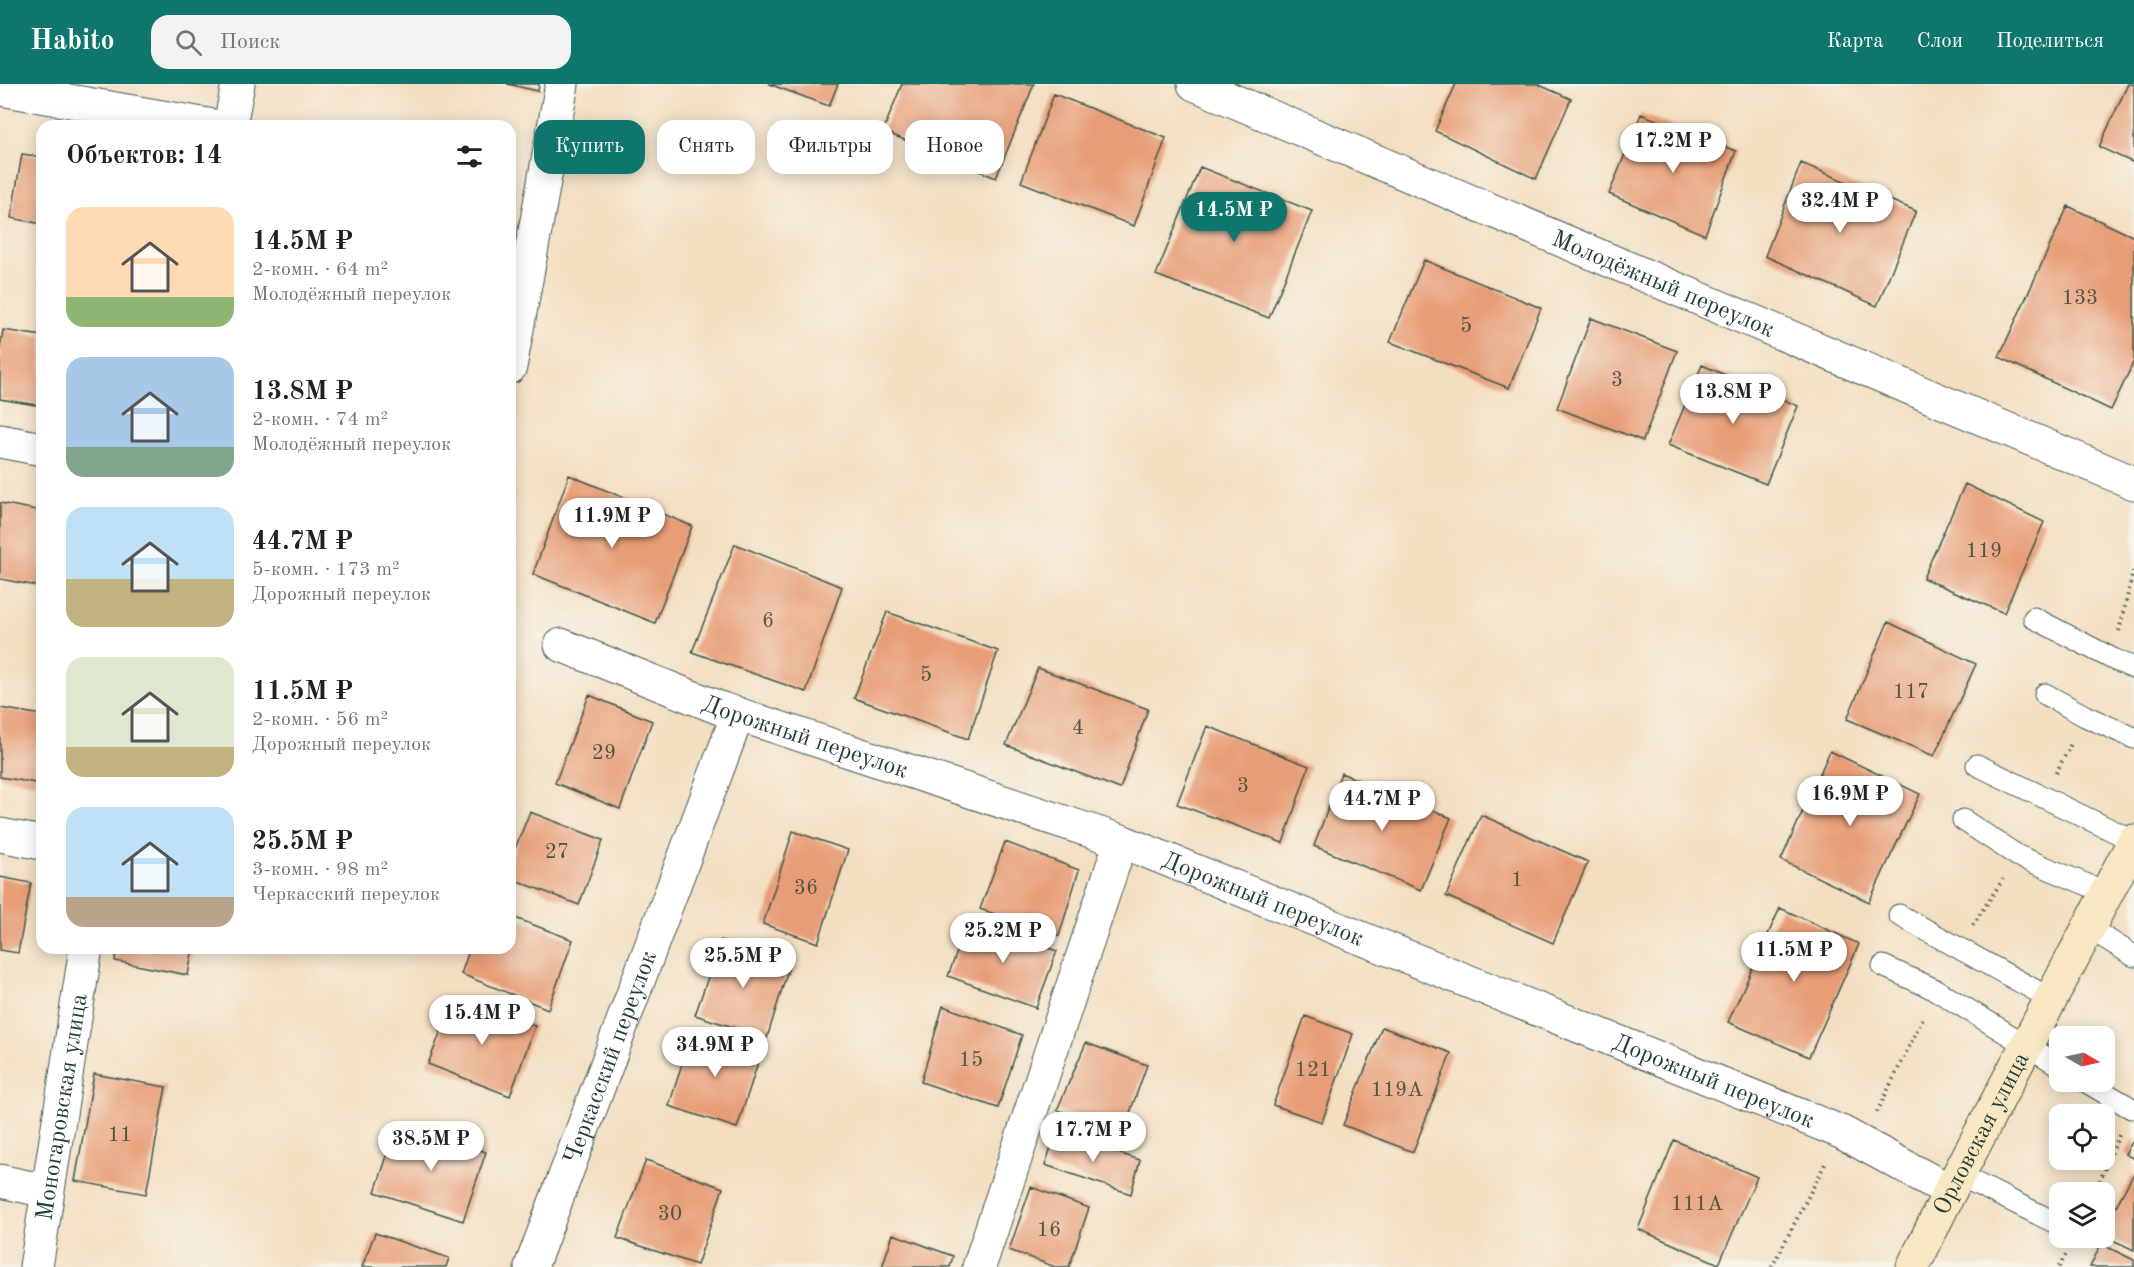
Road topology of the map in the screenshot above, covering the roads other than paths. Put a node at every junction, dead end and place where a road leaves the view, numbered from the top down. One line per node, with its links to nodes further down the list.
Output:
1 (238, 84): 6 (street)
2 (562, 84): 7 (street)
3 (1194, 84): 10 (street, Молодёжный переулок)
4 (0, 89): 5 (street)
5 (179, 120)
6 (231, 120)
7 (516, 334)
8 (0, 441): 9 (street)
9 (36, 448)
10 (2134, 483)
11 (2034, 618): 13 (lane)
12 (561, 645): 15 (street, Дорожный переулок)
13 (2134, 668)
14 (2045, 694): 16 (lane)
15 (738, 714): 22 (street, Дорожный переулок); 40 (street, Черкасский переулок)
16 (2134, 738)
17 (1977, 765): 20 (lane)
18 (1963, 820): 23 (lane)
19 (0, 834): 21 (street)
20 (2134, 841): 23 (main road, Орловская улица)
21 (36, 842)
22 (1121, 842): 35 (street, Дорожный переулок); 41 (street)
23 (2107, 893): 25 (main road, Орловская улица)
24 (1899, 915): 29 (lane)
25 (2088, 928): 27 (lane); 29 (main road, Орловская улица)
26 (85, 954): 36 (street, Моногаровская улица)
27 (2134, 956)
28 (1883, 966): 30 (lane)
29 (2051, 999): 30 (main road, Орловская улица)
30 (2026, 1046): 31 (lane); 35 (main road, Орловская улица)
31 (2049, 1059)
32 (2103, 1092): 33 (lane)
33 (2131, 1108)
34 (0, 1181): 36 (street)
35 (1955, 1183): 37 (lane); 38 (main road, Орловская улица)
36 (46, 1191): 39 (street, Моногаровская улица)
37 (2049, 1221)
38 (1923, 1264)
39 (36, 1267)
40 (531, 1267)
41 (979, 1267)

